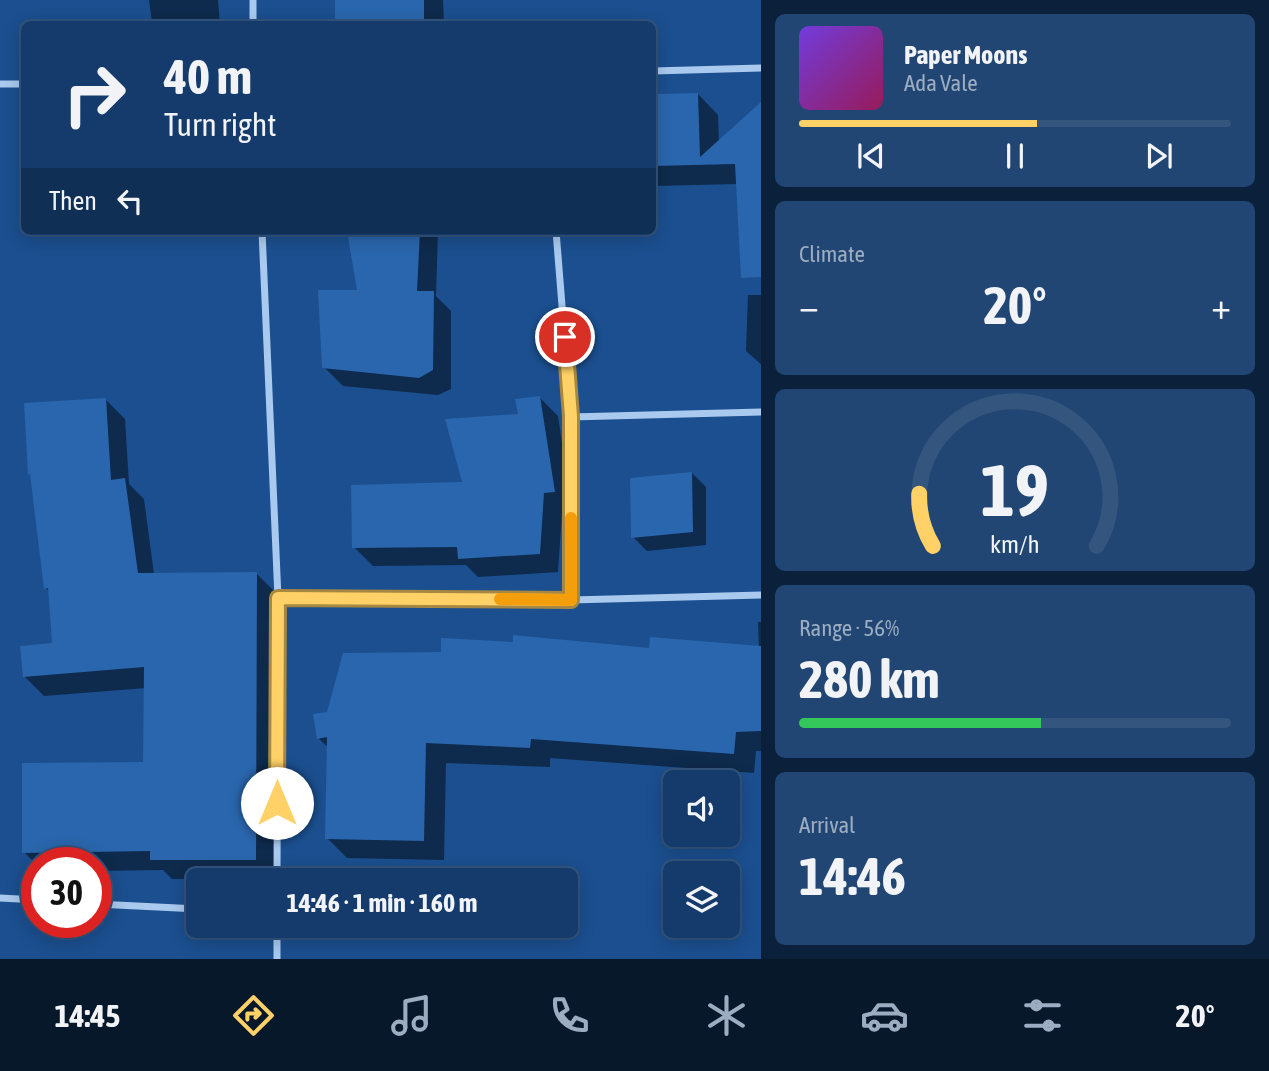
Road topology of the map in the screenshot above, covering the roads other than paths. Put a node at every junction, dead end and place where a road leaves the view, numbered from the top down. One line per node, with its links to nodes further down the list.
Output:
1 (253, 0): 2 (street)
2 (253, 21)
3 (761, 68): 4 (street)
4 (656, 71)
5 (0, 84): 6 (street)
6 (21, 84)
7 (262, 235): 12 (street)
8 (556, 235): 10 (street)
9 (761, 412): 10 (street)
10 (571, 417): 13 (street)
11 (761, 595): 13 (street)
12 (278, 598): 13 (street); 14 (street)
13 (571, 600)
14 (277, 868)
15 (0, 898): 16 (street)
16 (21, 899)
17 (112, 905): 18 (street)
18 (186, 908)
19 (277, 938): 20 (street)
20 (277, 959)

